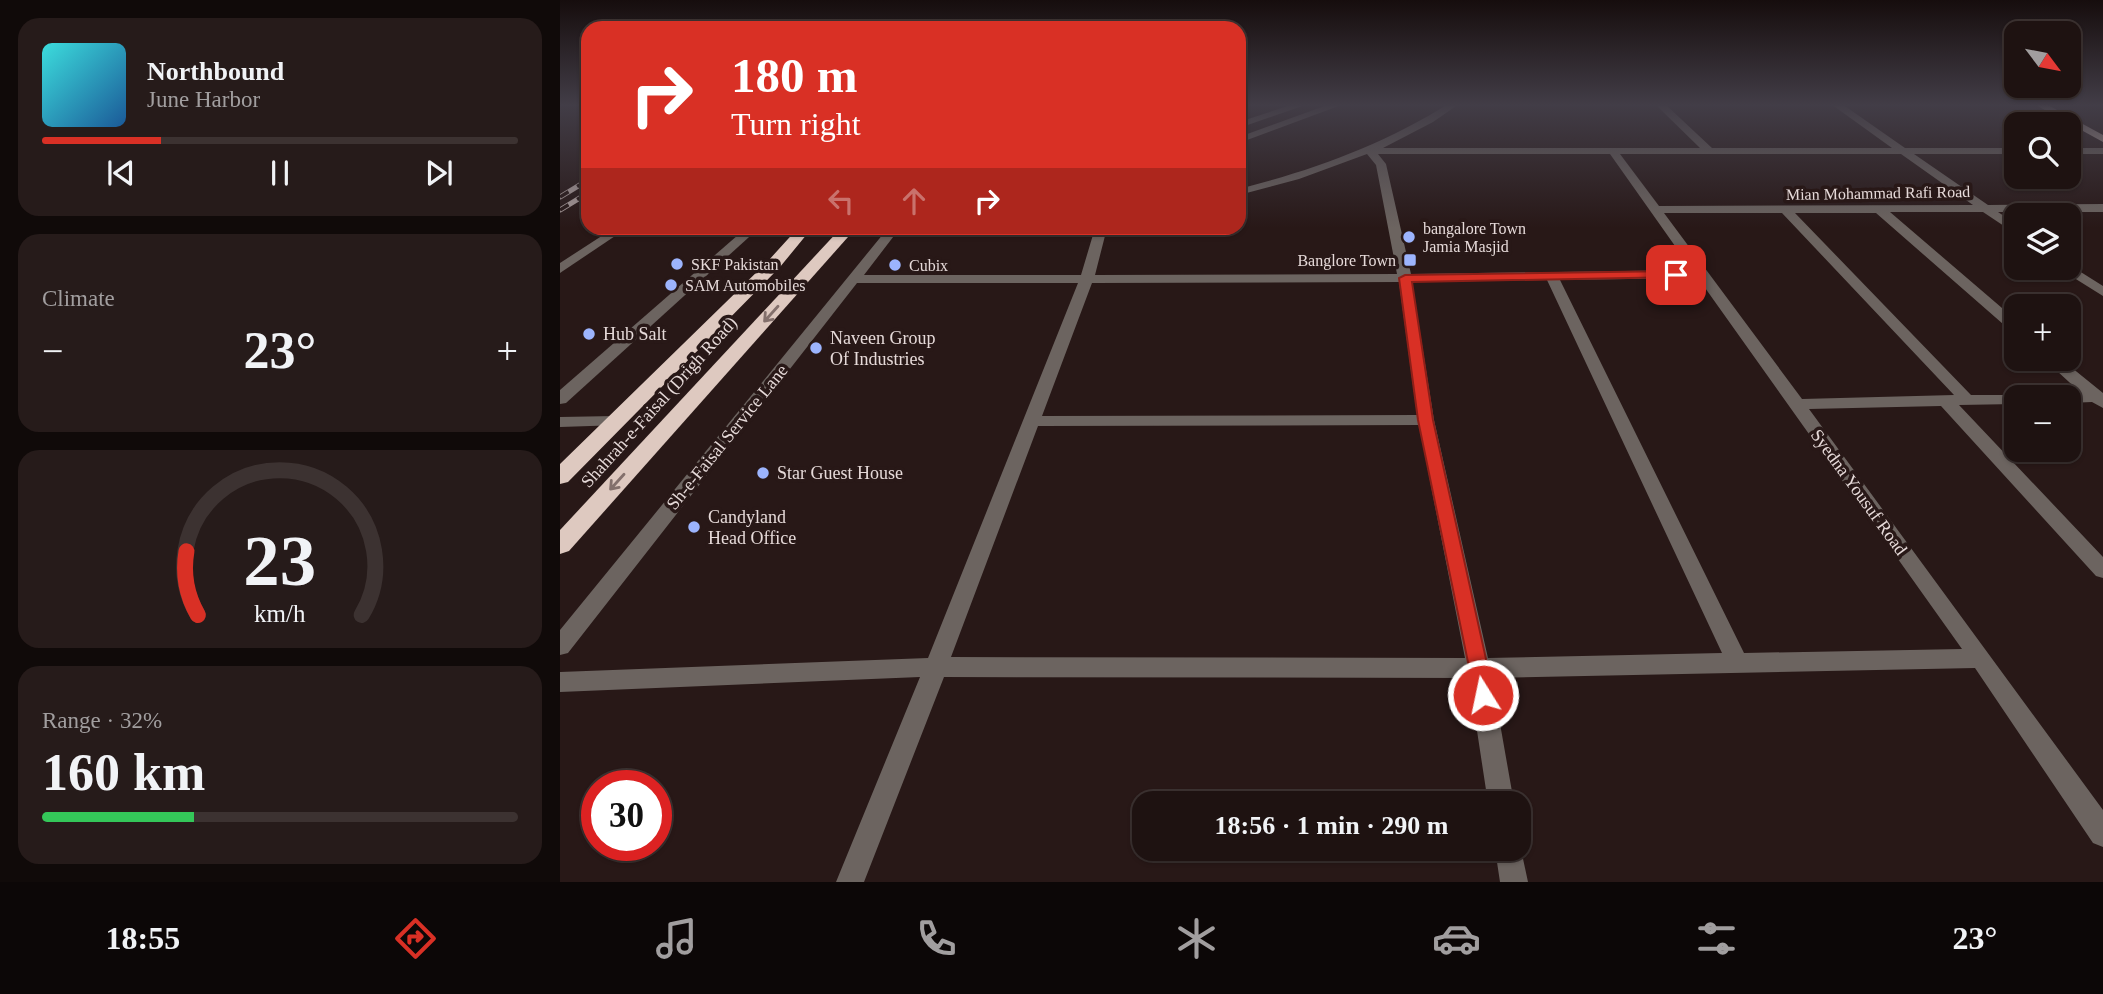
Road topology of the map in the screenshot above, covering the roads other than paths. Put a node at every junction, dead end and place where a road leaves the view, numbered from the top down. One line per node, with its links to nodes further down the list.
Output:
1 (1382, 145): 4 (street)
2 (1703, 145): 9 (street)
3 (1895, 145): 5 (street)
4 (1370, 151): 10 (street); 11 (street); 29 (street)
5 (1903, 151): 6 (street); 9 (street); 12 (street)
6 (2004, 151)
7 (2081, 151): 8 (street)
8 (2103, 151)
9 (1710, 152): 10 (street)
10 (1614, 153): 15 (street, Syedna Yousuf Road)
11 (1246, 190)
12 (1985, 208): 13 (street, Mian Mohammad Rafi Road); 14 (street, Mian Mohammad Rafi Road); 17 (street)
13 (2103, 208)
14 (1880, 209): 16 (street, Mian Mohammad Rafi Road); 32 (street)
15 (1654, 210): 16 (street, Mian Mohammad Rafi Road); 25 (street, Syedna Yousuf Road)
16 (1786, 210): 39 (street)
17 (2004, 221)
18 (611, 235): 24 (street)
19 (745, 235): 35 (street)
20 (799, 235): 42 (highway, Shahrah-e-Faisal (Drigh Road))
21 (843, 235): 46 (highway, Shahrah-e-Faisal (Drigh Road), one-way to 46)
22 (889, 235): 30 (street, Sh-e-Faisal Service Lane)
23 (1100, 235): 28 (street)
24 (560, 269)
25 (1701, 274): 26 (street); 40 (street, Syedna Yousuf Road)
26 (1551, 275): 29 (street); 50 (street)
27 (2081, 277): 31 (street)
28 (1087, 278): 29 (street); 30 (street); 43 (street)
29 (1405, 278): 41 (street)
30 (854, 279): 48 (street, Sh-e-Faisal Service Lane)
31 (2103, 292)
32 (2004, 318)
33 (2067, 371): 37 (street)
34 (2081, 398): 37 (street)
35 (560, 399)
36 (2004, 399): 39 (street)
37 (2101, 399)
38 (1945, 400): 39 (street); 40 (street); 47 (street)
39 (1966, 400)
40 (1794, 404): 49 (street, Syedna Yousuf Road)
41 (1426, 420): 43 (street); 52 (street)
42 (615, 421): 44 (street); 45 (highway, Shahrah-e-Faisal (Drigh Road))
43 (1030, 421): 51 (street)
44 (560, 422)
45 (560, 477)
46 (560, 545)
47 (2103, 570)
48 (560, 646)
49 (1981, 658): 50 (street); 55 (street, Syedna Yousuf Road)
50 (1737, 662): 52 (street)
51 (936, 667): 52 (street); 53 (street); 57 (street)
52 (1479, 668): 54 (street)
53 (560, 682)
54 (1499, 791)
55 (2103, 833)
56 (1510, 861): 58 (street)
57 (850, 882)
58 (1514, 882)

